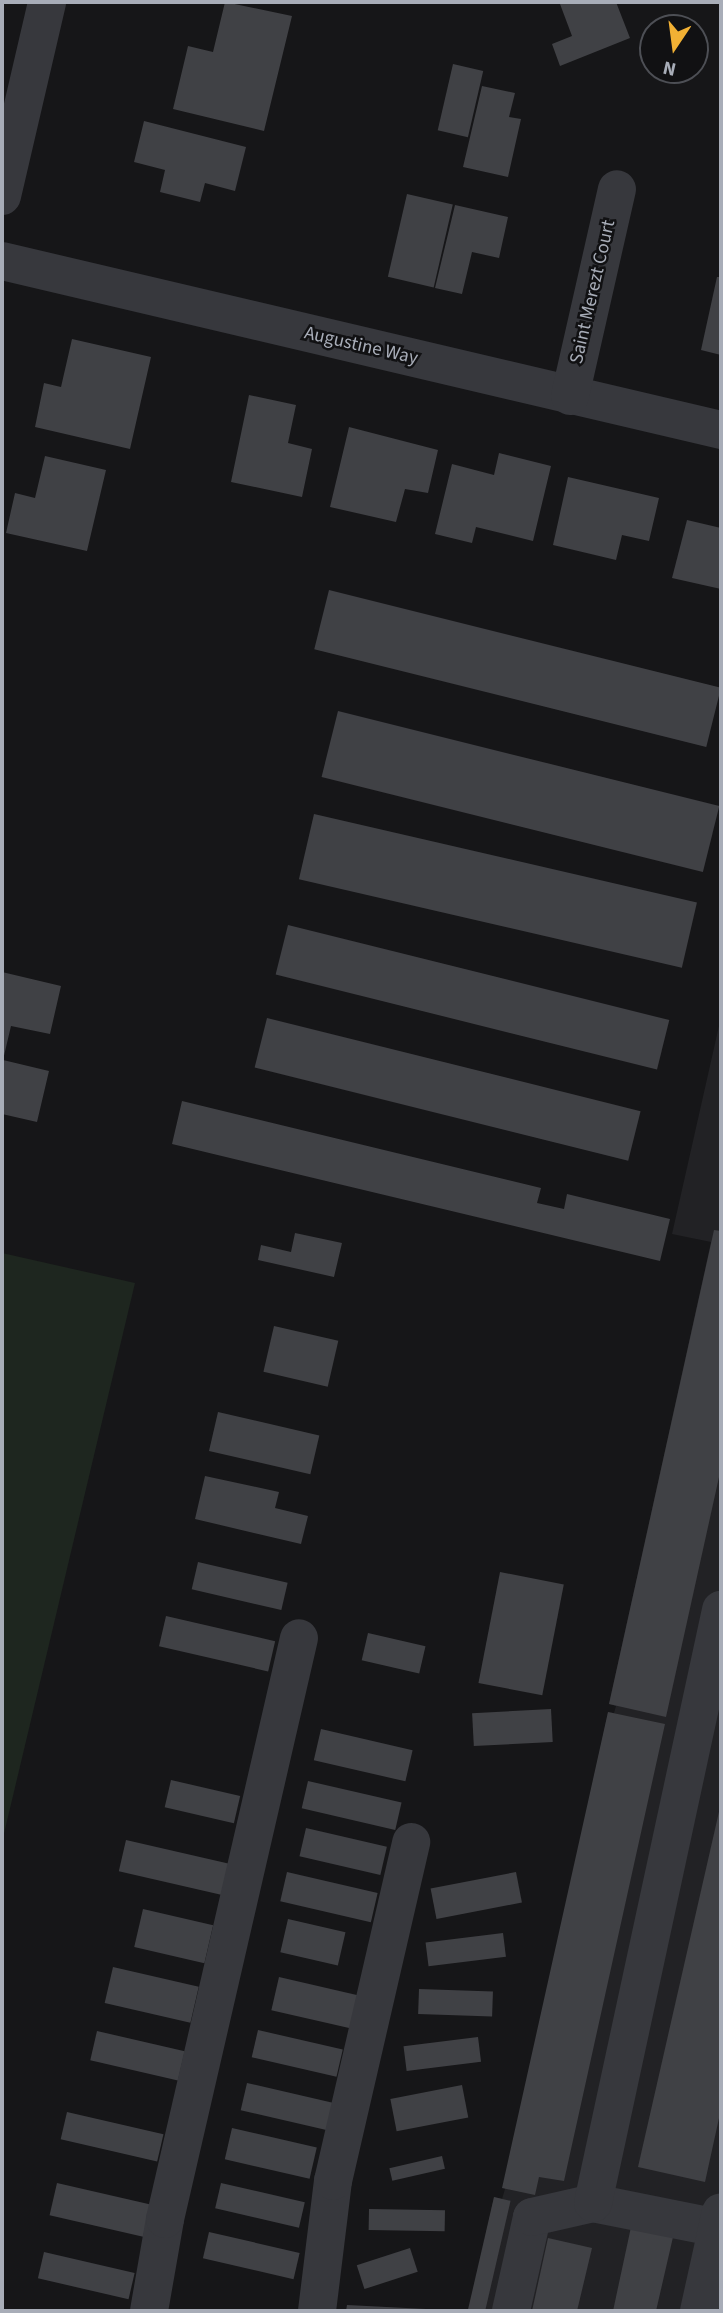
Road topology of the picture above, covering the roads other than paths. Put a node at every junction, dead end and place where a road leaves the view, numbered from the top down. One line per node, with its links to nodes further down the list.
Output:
1 (47, 2): 3 (street)
2 (617, 189): 5 (street, Saint Merezt Court)
3 (2, 196)
4 (2, 261): 5 (street, Augustine Way)
5 (570, 396): 6 (street, Augustine Way)
6 (721, 430)
7 (721, 1610): 10 (street)
8 (299, 1638): 12 (street)
9 (411, 1842): 13 (street)
10 (593, 2203): 11 (street); 14 (street)
11 (719, 2220): 15 (street)
12 (149, 2311)
13 (317, 2311)
14 (511, 2311)
15 (699, 2311)

